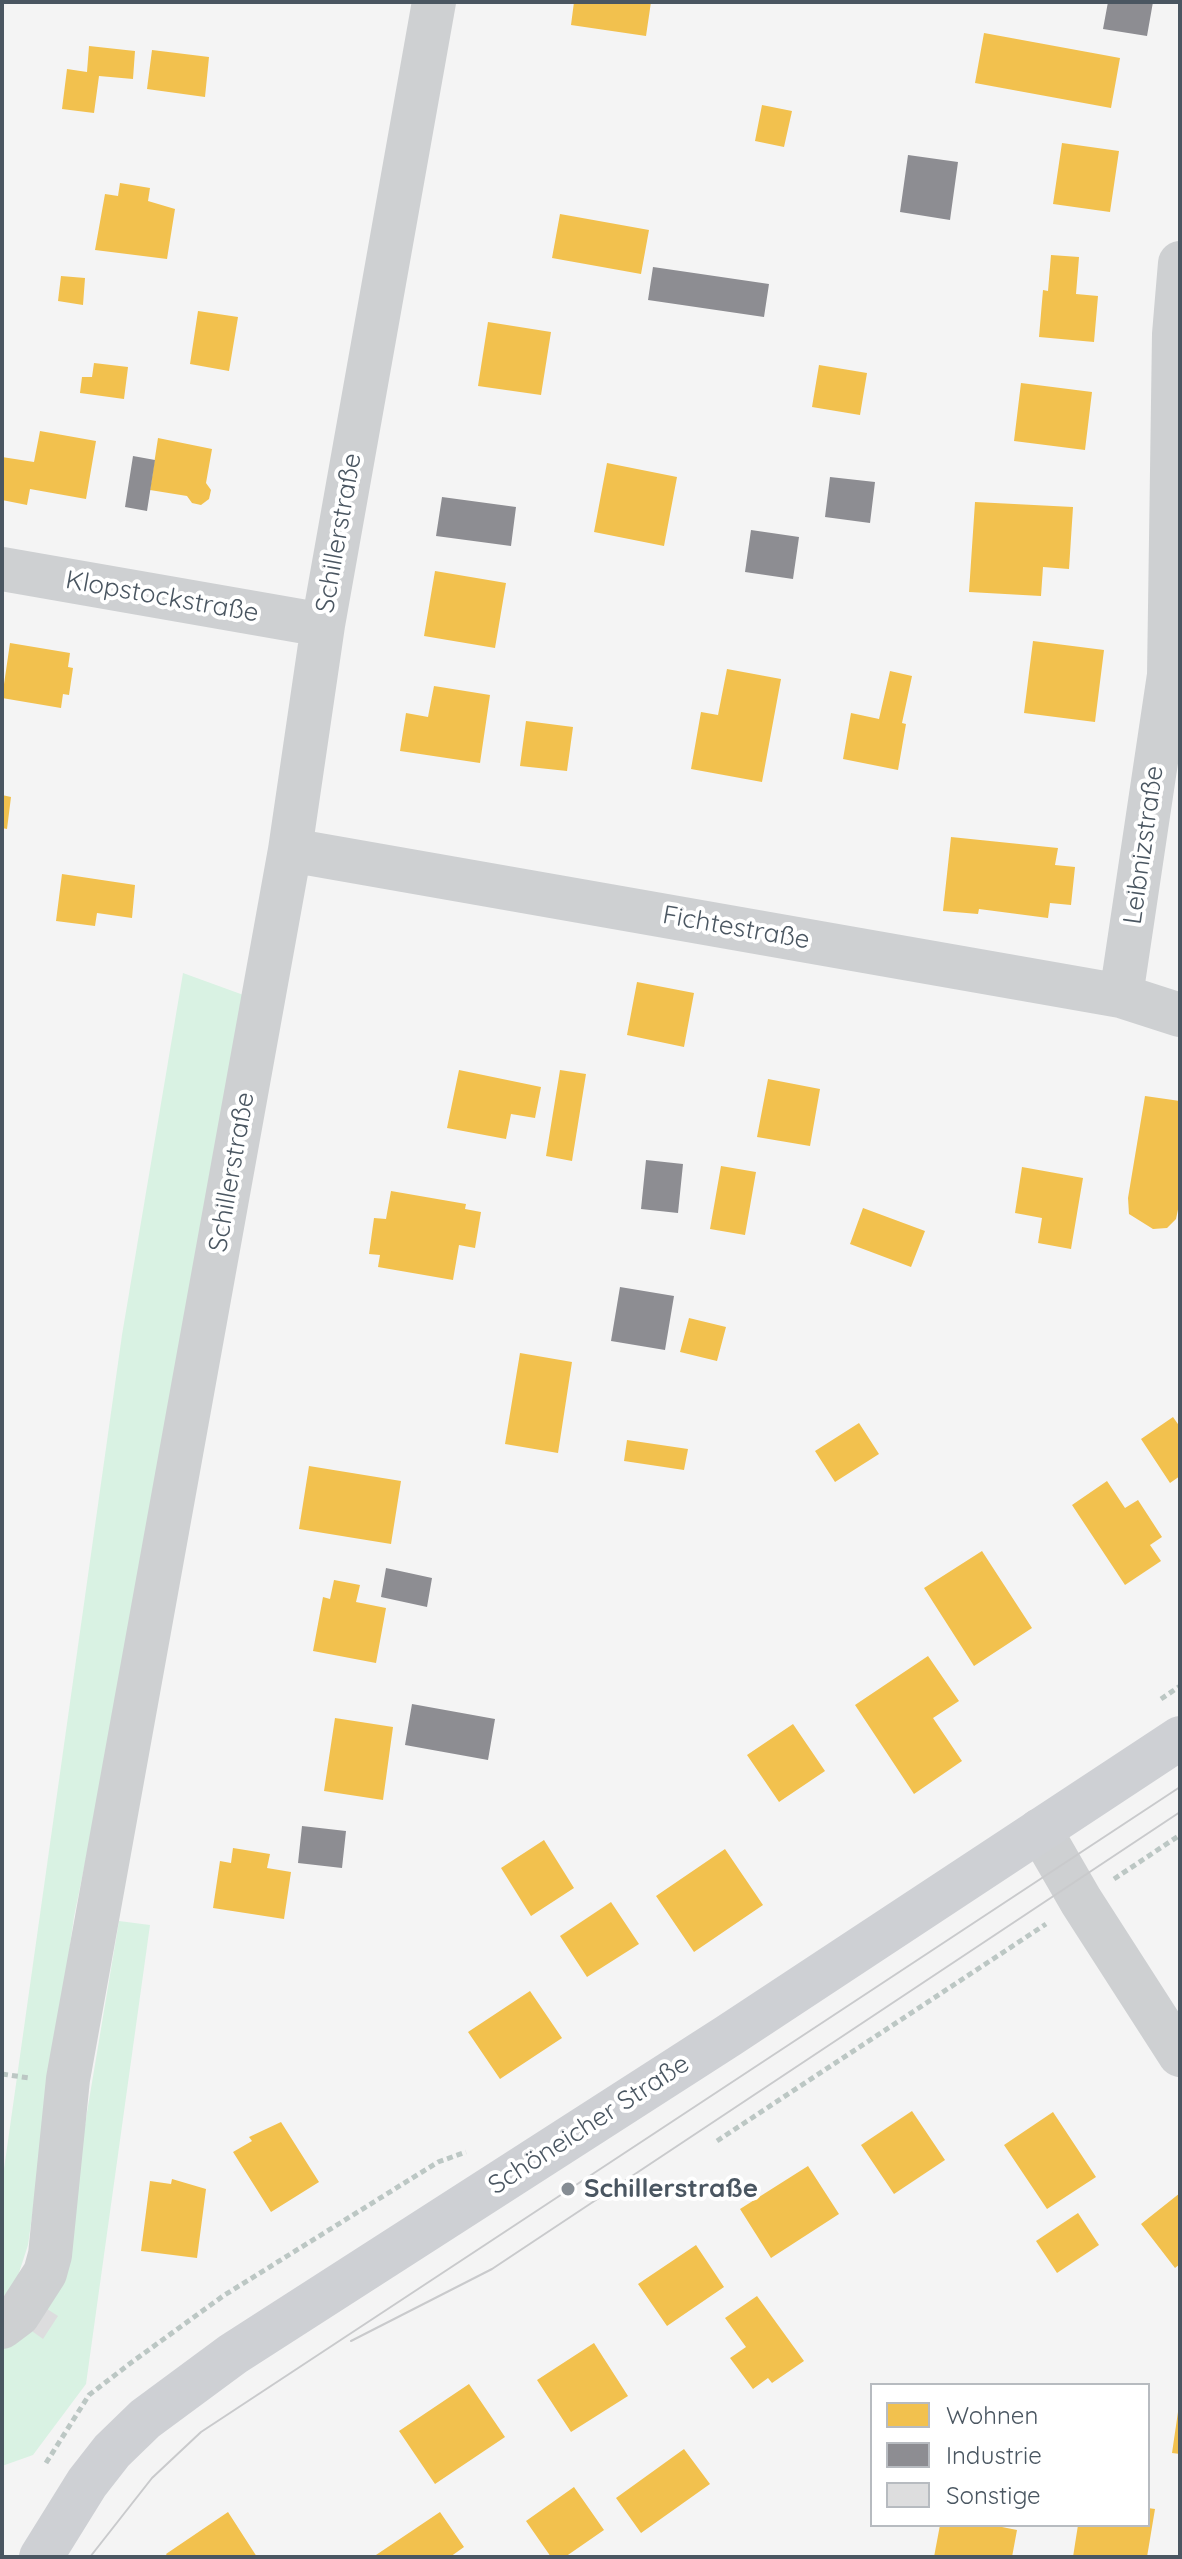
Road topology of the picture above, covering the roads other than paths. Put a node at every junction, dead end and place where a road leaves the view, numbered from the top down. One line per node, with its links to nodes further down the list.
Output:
1 (434, 2): 4 (street, Schillerstraße)
2 (1180, 263): 6 (street, Leibnizstraße)
3 (2, 569): 4 (street, Klopstockstraße)
4 (323, 625): 5 (street, Schillerstraße)
5 (290, 850): 6 (street, Fichtestraße); 11 (street, Schillerstraße)
6 (1121, 996): 7 (street, Fichtestraße)
7 (1180, 1015)
8 (1180, 1738): 9 (main road, Schöneicher Straße)
9 (1040, 1830): 10 (street); 12 (main road, Schöneicher Straße)
10 (1180, 2055)
11 (2, 2327)
12 (41, 2557)

